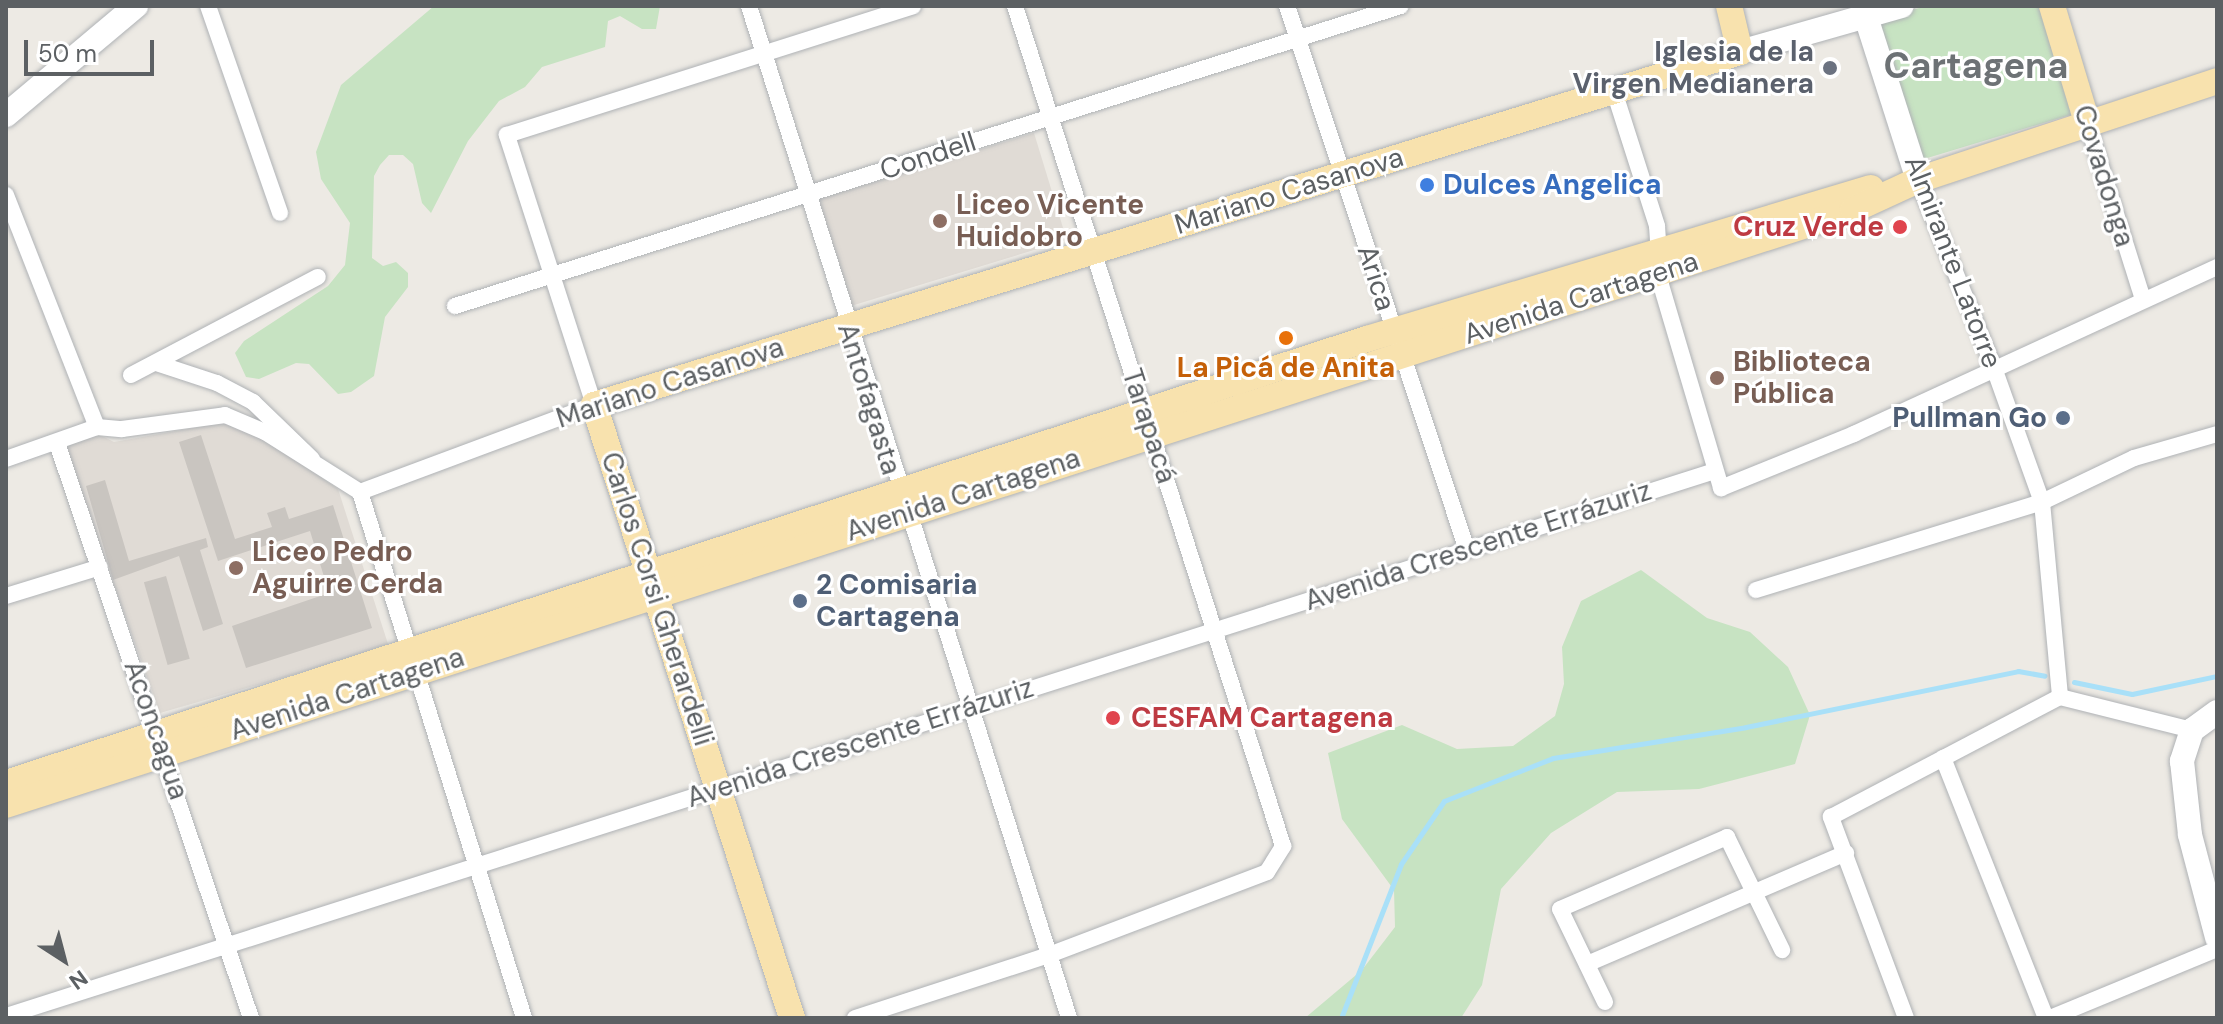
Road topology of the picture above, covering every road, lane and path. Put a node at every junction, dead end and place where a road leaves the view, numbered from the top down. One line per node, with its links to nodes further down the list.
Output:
1 (136, 6): 17 (street)
2 (208, 6): 24 (street)
3 (749, 6): 14 (street, Antofagasta)
4 (913, 6): 14 (street)
5 (1015, 6): 18 (street, Tarapacá)
6 (1287, 6): 12 (street, Arica)
7 (1401, 6): 12 (street, Condell)
8 (1729, 6): 13 (main road)
9 (1902, 6): 11 (street, Mariano Casanova)
10 (2052, 6): 19 (main road, Covadonga)
11 (1866, 17): 13 (street, Mariano Casanova); 21 (street, Almirante Latorre)
12 (1298, 39): 18 (street, Condell); 20 (street, Arica)
13 (1740, 52): 16 (main road, Mariano Casanova)
14 (763, 54): 22 (street, Antofagasta); 28 (street, Carlos Corsi Gherardelli)
15 (2217, 81): 19 (main road, Avenida Cartagena)
16 (1614, 91): 20 (main road, Mariano Casanova); 26 (street)
17 (6, 115)
18 (1050, 117): 22 (street, Condell); 25 (street, Tarapacá)
19 (2088, 125): 21 (main road, Avenida Cartagena); 30 (street, Covadonga)
20 (1342, 175): 25 (main road, Mariano Casanova); 33 (street, Arica)
21 (1918, 180): 26 (main road, Avenida Cartagena); 36 (street, Almirante Latorre)
22 (806, 194): 28 (street, Condell); 32 (street, Antofagasta)
23 (6, 195): 40 (street)
24 (280, 213)
25 (1093, 251): 32 (main road, Mariano Casanova); 39 (street, Tarapacá)
26 (1662, 260): 33 (main road, Avenida Cartagena); 34 (main road, Avenida Cartagena); 45 (street)
27 (2217, 267): 30 (street)
28 (552, 275): 31 (street, Condell); 38 (street, Carlos Corsi Gherardelli)
29 (318, 277): 35 (street)
30 (2143, 299): 36 (street)
31 (455, 306)
32 (847, 327): 38 (main road, Mariano Casanova); 47 (street, Antofagasta)
33 (1393, 331): 34 (street, Arica); 39 (main road, Avenida Cartagena)
34 (1402, 357): 39 (main road, Avenida Cartagena); 49 (street, Arica)
35 (156, 363): 37 (street); 44 (street)
36 (1994, 368): 45 (street); 48 (street, Almirante Latorre)
37 (131, 375)
38 (594, 405): 46 (street, Mariano Casanova); 51 (main road, Carlos Corsi Gherardelli)
39 (1148, 423): 47 (main road, Avenida Cartagena); 54 (street, Tarapacá)
40 (97, 427): 42 (street); 44 (street)
41 (2217, 434): 48 (street)
42 (57, 443): 43 (street); 50 (street, Aconcagua)
43 (6, 459)
44 (320, 470): 46 (street)
45 (1715, 471): 49 (street, Avenida Crescente Errázuriz)
46 (360, 492): 55 (street)
47 (902, 502): 51 (main road, Avenida Cartagena); 57 (street, Antofagasta)
48 (2042, 502): 52 (street); 56 (street, Almirante Latorre)
49 (1467, 550): 54 (street, Avenida Crescente Errázuriz)
50 (100, 567): 53 (street); 60 (street, Aconcagua)
51 (652, 584): 55 (main road, Avenida Cartagena); 63 (main road, Carlos Corsi Gherardelli)
52 (1756, 590)
53 (6, 596)
54 (1214, 630): 57 (street, Avenida Crescente Errázuriz); 72 (street, Tarapacá)
55 (415, 662): 60 (main road, Avenida Cartagena); 66 (street)
56 (2060, 697): 59 (street); 61 (street)
57 (968, 709): 63 (street, Avenida Crescente Errázuriz); 72 (street, Antofagasta)
58 (2217, 712): 59 (street)
59 (2192, 730): 68 (street)
60 (162, 743): 62 (main road, Avenida Cartagena); 64 (main road, Avenida Cartagena); 69 (street, Aconcagua)
61 (1943, 758): 65 (street); 82 (street)
62 (6, 783)
63 (718, 789): 66 (street, Avenida Crescente Errázuriz); 78 (main road, Carlos Corsi Gherardelli)
64 (6, 805)
65 (1846, 853): 67 (street); 81 (street)
66 (477, 866): 69 (street, Avenida Crescente Errázuriz); 77 (street)
67 (1756, 893): 71 (street); 73 (street); 73 (street)
68 (2217, 937)
69 (227, 946): 75 (street, Avenida Crescente Errázuriz); 76 (street, Aconcagua)
70 (2217, 949): 82 (street)
71 (1782, 950)
72 (1049, 955): 79 (street); 80 (street, Antofagasta)
73 (1587, 964): 74 (street)
74 (1605, 1002)
75 (6, 1016)
76 (251, 1018)
77 (524, 1018)
78 (792, 1018)
79 (855, 1018)
80 (1069, 1018)
81 (1906, 1018)
82 (2048, 1018)

